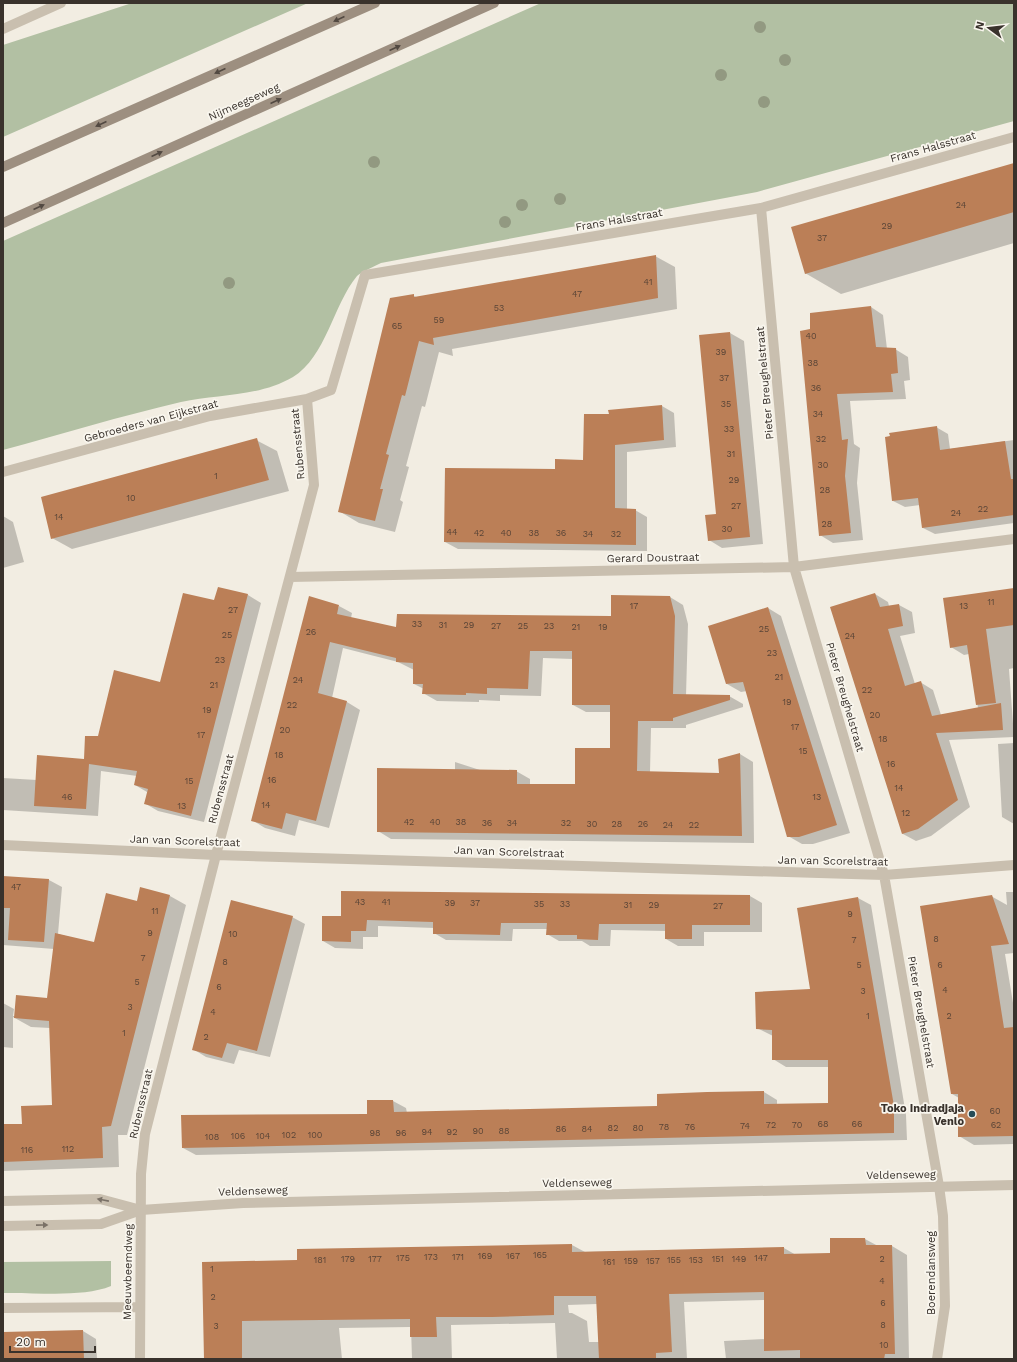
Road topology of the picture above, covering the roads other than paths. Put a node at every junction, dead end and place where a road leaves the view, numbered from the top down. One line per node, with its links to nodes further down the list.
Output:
1 (61, 3): 4 (street)
2 (374, 3): 6 (main road, one-way to 6)
3 (494, 3): 8 (main road, Nijmeegseweg, one-way to 3)
4 (3, 29)
5 (1014, 137): 7 (street, Frans Halsstraat)
6 (3, 167)
7 (761, 208): 9 (street, Frans Halsstraat); 12 (street, Pieter Breughelstraat)
8 (3, 223)
9 (307, 399): 10 (street, Gebroeders van Eijkstraat); 13 (street, Rubensstraat)
10 (3, 472)
11 (1014, 539): 12 (street, Gerard Doustraat)
12 (794, 567): 13 (street, Gerard Doustraat); 17 (street, Pieter Breughelstraat)
13 (290, 577): 15 (street, Rubensstraat)
14 (3, 845): 15 (street, Jan van Scorelstraat)
15 (216, 855): 17 (street, Jan van Scorelstraat); 21 (street, Rubensstraat)
16 (1014, 865): 17 (street, Jan van Scorelstraat)
17 (884, 875): 19 (street, Pieter Breughelstraat)
18 (1014, 1185): 19 (street, Veldenseweg)
19 (939, 1186): 21 (street, Veldenseweg); 26 (street, Boerendansweg)
20 (3, 1201): 21 (street, Veldenseweg, one-way to 20)
21 (141, 1210): 22 (street, Veldenseweg, one-way to 21); 23 (street, Meeuwbeemdweg)
22 (3, 1226)
23 (139, 1307): 24 (street); 25 (street, Meeuwbeemdweg)
24 (3, 1308)
25 (140, 1359)
26 (937, 1359)

